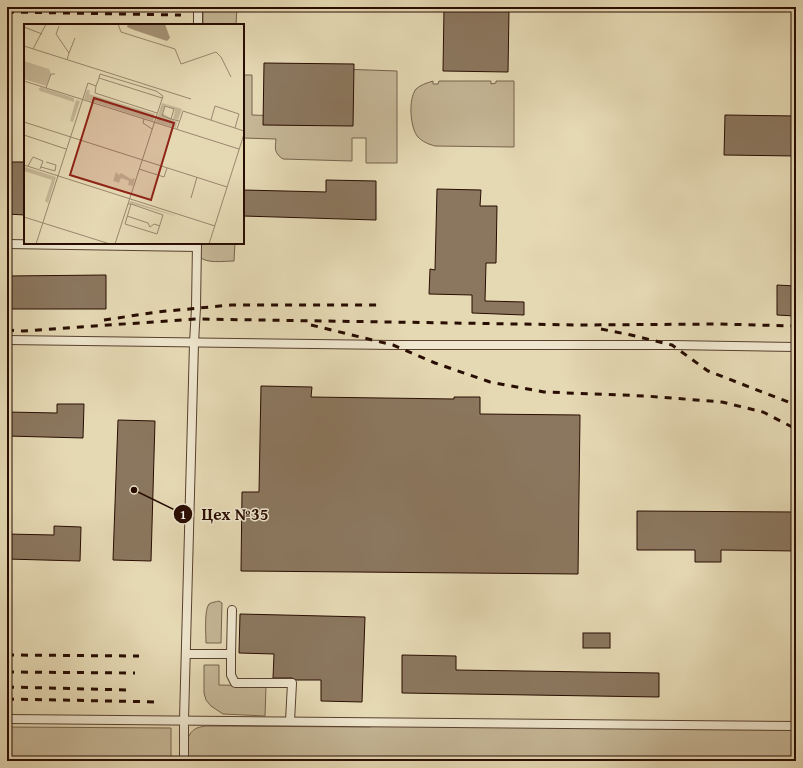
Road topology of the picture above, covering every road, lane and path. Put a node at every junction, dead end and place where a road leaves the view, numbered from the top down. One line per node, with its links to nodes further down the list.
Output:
1 (198, 7): 2 (lane)
2 (198, 24)
3 (7, 244): 4 (lane)
4 (197, 245): 6 (lane)
5 (7, 340): 6 (lane)
6 (194, 343): 7 (lane); 9 (lane)
7 (796, 347)
8 (232, 610): 10 (lane)
9 (186, 654): 10 (lane); 12 (lane)
10 (231, 654): 13 (lane)
11 (7, 719): 12 (lane)
12 (184, 720): 13 (lane); 15 (lane)
13 (290, 721): 14 (lane)
14 (796, 726)
15 (184, 761)

